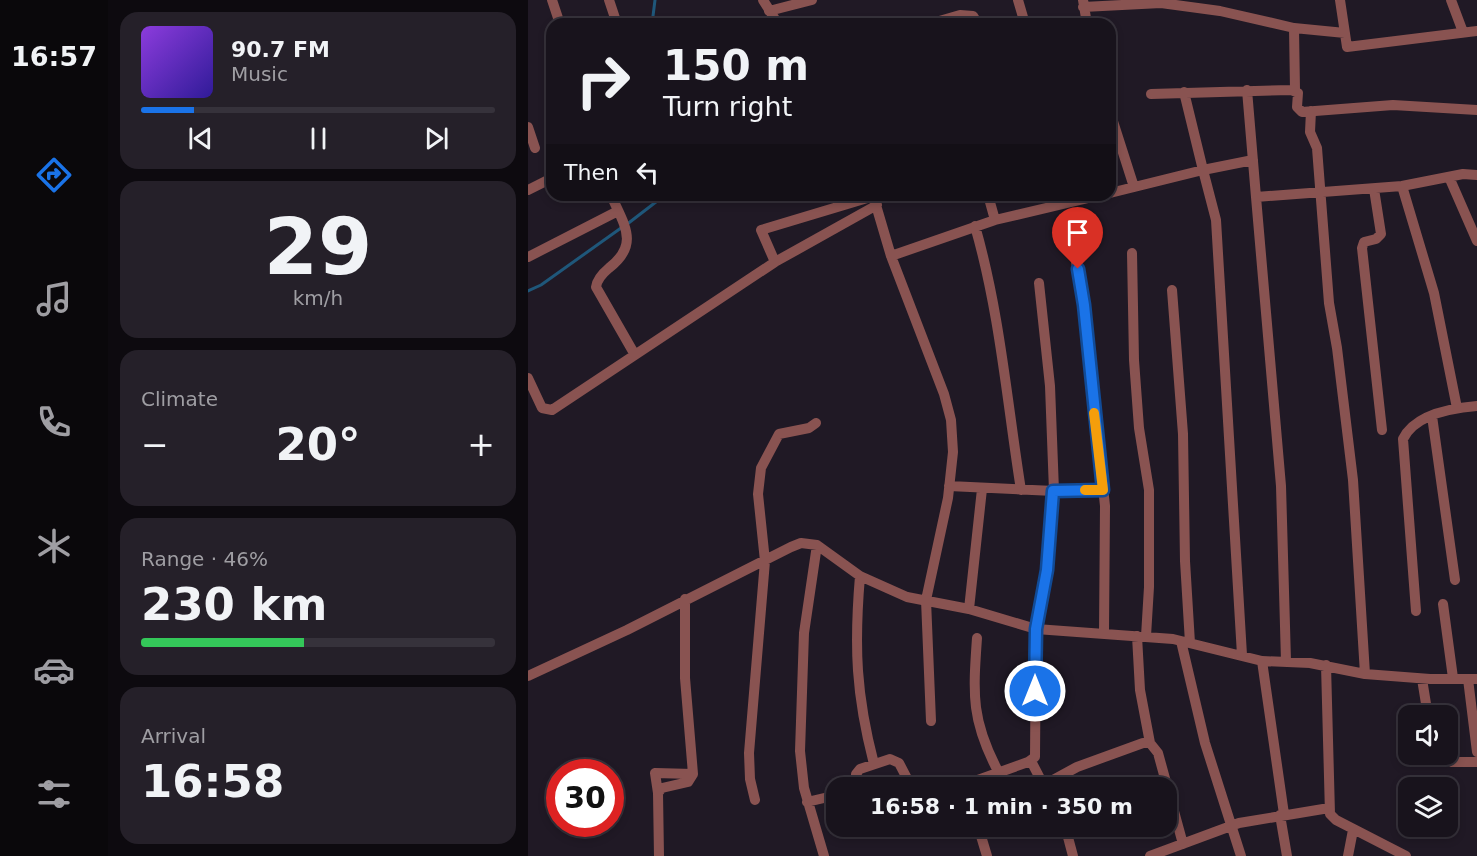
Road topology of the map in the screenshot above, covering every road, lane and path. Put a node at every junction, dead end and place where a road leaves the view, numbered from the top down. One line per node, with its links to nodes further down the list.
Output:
1 (552, 0): 10 (street)
2 (609, 0): 11 (street)
3 (762, 0): 9 (street)
4 (812, 0): 9 (street)
5 (1018, 0): 15 (street)
6 (1340, 0): 19 (street)
7 (1451, 0): 18 (street)
8 (1083, 4): 16 (street)
9 (769, 11): 12 (street)
10 (558, 18)
11 (615, 18)
12 (773, 18)
13 (951, 18): 14 (street)
14 (975, 18)
15 (1023, 18)
16 (1294, 28): 19 (street); 21 (street)
17 (1477, 30): 18 (street)
18 (1463, 32): 19 (street)
19 (1345, 33)
20 (1247, 90): 21 (street); 22 (street); 29 (street)
21 (1295, 90): 25 (street)
22 (1184, 92): 23 (street); 30 (street)
23 (1151, 94)
24 (1477, 110): 25 (street)
25 (1311, 111): 39 (street)
26 (528, 127): 28 (street)
27 (1116, 131): 35 (street)
28 (535, 148)
29 (1253, 160): 30 (street); 40 (street)
30 (1203, 170): 35 (street); 84 (street)
31 (1477, 175): 32 (street)
32 (1449, 177): 34 (street); 50 (street)
33 (546, 181): 37 (street)
34 (1402, 186): 36 (street); 61 (street)
35 (1134, 187): 38 (street)
36 (1374, 189): 39 (street); 64 (street)
37 (528, 190)
38 (1116, 192)
39 (1320, 193): 40 (street); 88 (street)
40 (1256, 197): 86 (street)
41 (614, 201): 47 (street)
42 (863, 201): 55 (street)
43 (869, 201): 55 (street)
44 (875, 201): 54 (street)
45 (990, 201): 48 (street)
46 (1076, 201): 48 (street)
47 (620, 216): 53 (street); 58 (street)
48 (995, 220): 49 (street)
49 (975, 226): 54 (street); 67 (street)
50 (1477, 242)
51 (1074, 251): 68 (street)
52 (1132, 253): 81 (street)
53 (528, 256)
54 (891, 256): 65 (street)
55 (775, 262): 58 (street)
56 (1039, 283): 69 (street)
57 (1172, 290): 83 (street)
58 (635, 355): 59 (street)
59 (528, 378)
60 (1477, 406): 61 (street)
61 (1457, 408): 62 (street)
62 (1432, 416): 73 (street); 78 (street)
63 (816, 423): 71 (street)
64 (1382, 430)
65 (949, 486): 66 (street); 75 (street)
66 (982, 489): 67 (street); 77 (street)
67 (1021, 490): 69 (street)
68 (1103, 490): 69 (street); 80 (street)
69 (1053, 491): 79 (street)
70 (817, 545): 71 (street); 72 (street); 111 (street)
71 (765, 561): 74 (street); 110 (street)
72 (860, 576): 75 (street); 100 (street)
73 (1455, 580)
74 (685, 599): 89 (street); 102 (street)
75 (926, 600): 77 (street); 94 (street)
76 (1443, 604): 90 (street)
77 (969, 609): 79 (street)
78 (1416, 611)
79 (1036, 629): 80 (street); 97 (street)
80 (1104, 633): 81 (street)
81 (1141, 636): 83 (street); 95 (street)
82 (977, 638): 101 (street)
83 (1186, 642): 84 (street); 114 (street)
84 (1242, 655): 85 (street)
85 (1262, 661): 86 (street); 113 (street)
86 (1286, 661): 87 (street)
87 (1326, 665): 88 (street); 112 (street)
88 (1365, 674): 91 (street)
89 (528, 676)
90 (1453, 678): 91 (street); 92 (street)
91 (1422, 679): 93 (street)
92 (1472, 679): 96 (street)
93 (1426, 705)
94 (931, 721)
95 (1150, 743): 107 (street); 118 (street)
96 (1477, 752)
97 (1031, 761): 101 (street); 106 (street)
98 (1458, 762): 99 (street)
99 (1477, 762)
100 (874, 764): 103 (street); 104 (street)
101 (999, 773): 105 (street)
102 (693, 774): 108 (street); 108 (street)
103 (857, 777)
104 (906, 777)
105 (987, 777)
106 (1040, 777)
107 (1061, 777)
108 (658, 793): 119 (street)
109 (826, 798): 111 (street)
110 (755, 800)
111 (807, 802): 120 (street)
112 (1329, 808): 113 (street); 115 (street)
113 (1282, 815): 114 (street); 125 (street)
114 (1233, 825): 118 (street); 124 (street)
115 (1353, 830): 126 (street); 127 (street)
116 (981, 837): 121 (street)
117 (1068, 837): 122 (street)
118 (1179, 849): 123 (street)
119 (659, 856)
120 (824, 856)
121 (987, 856)
122 (1074, 856)
123 (1150, 856)
124 (1241, 856)
125 (1287, 856)
126 (1348, 856)
127 (1406, 856)

